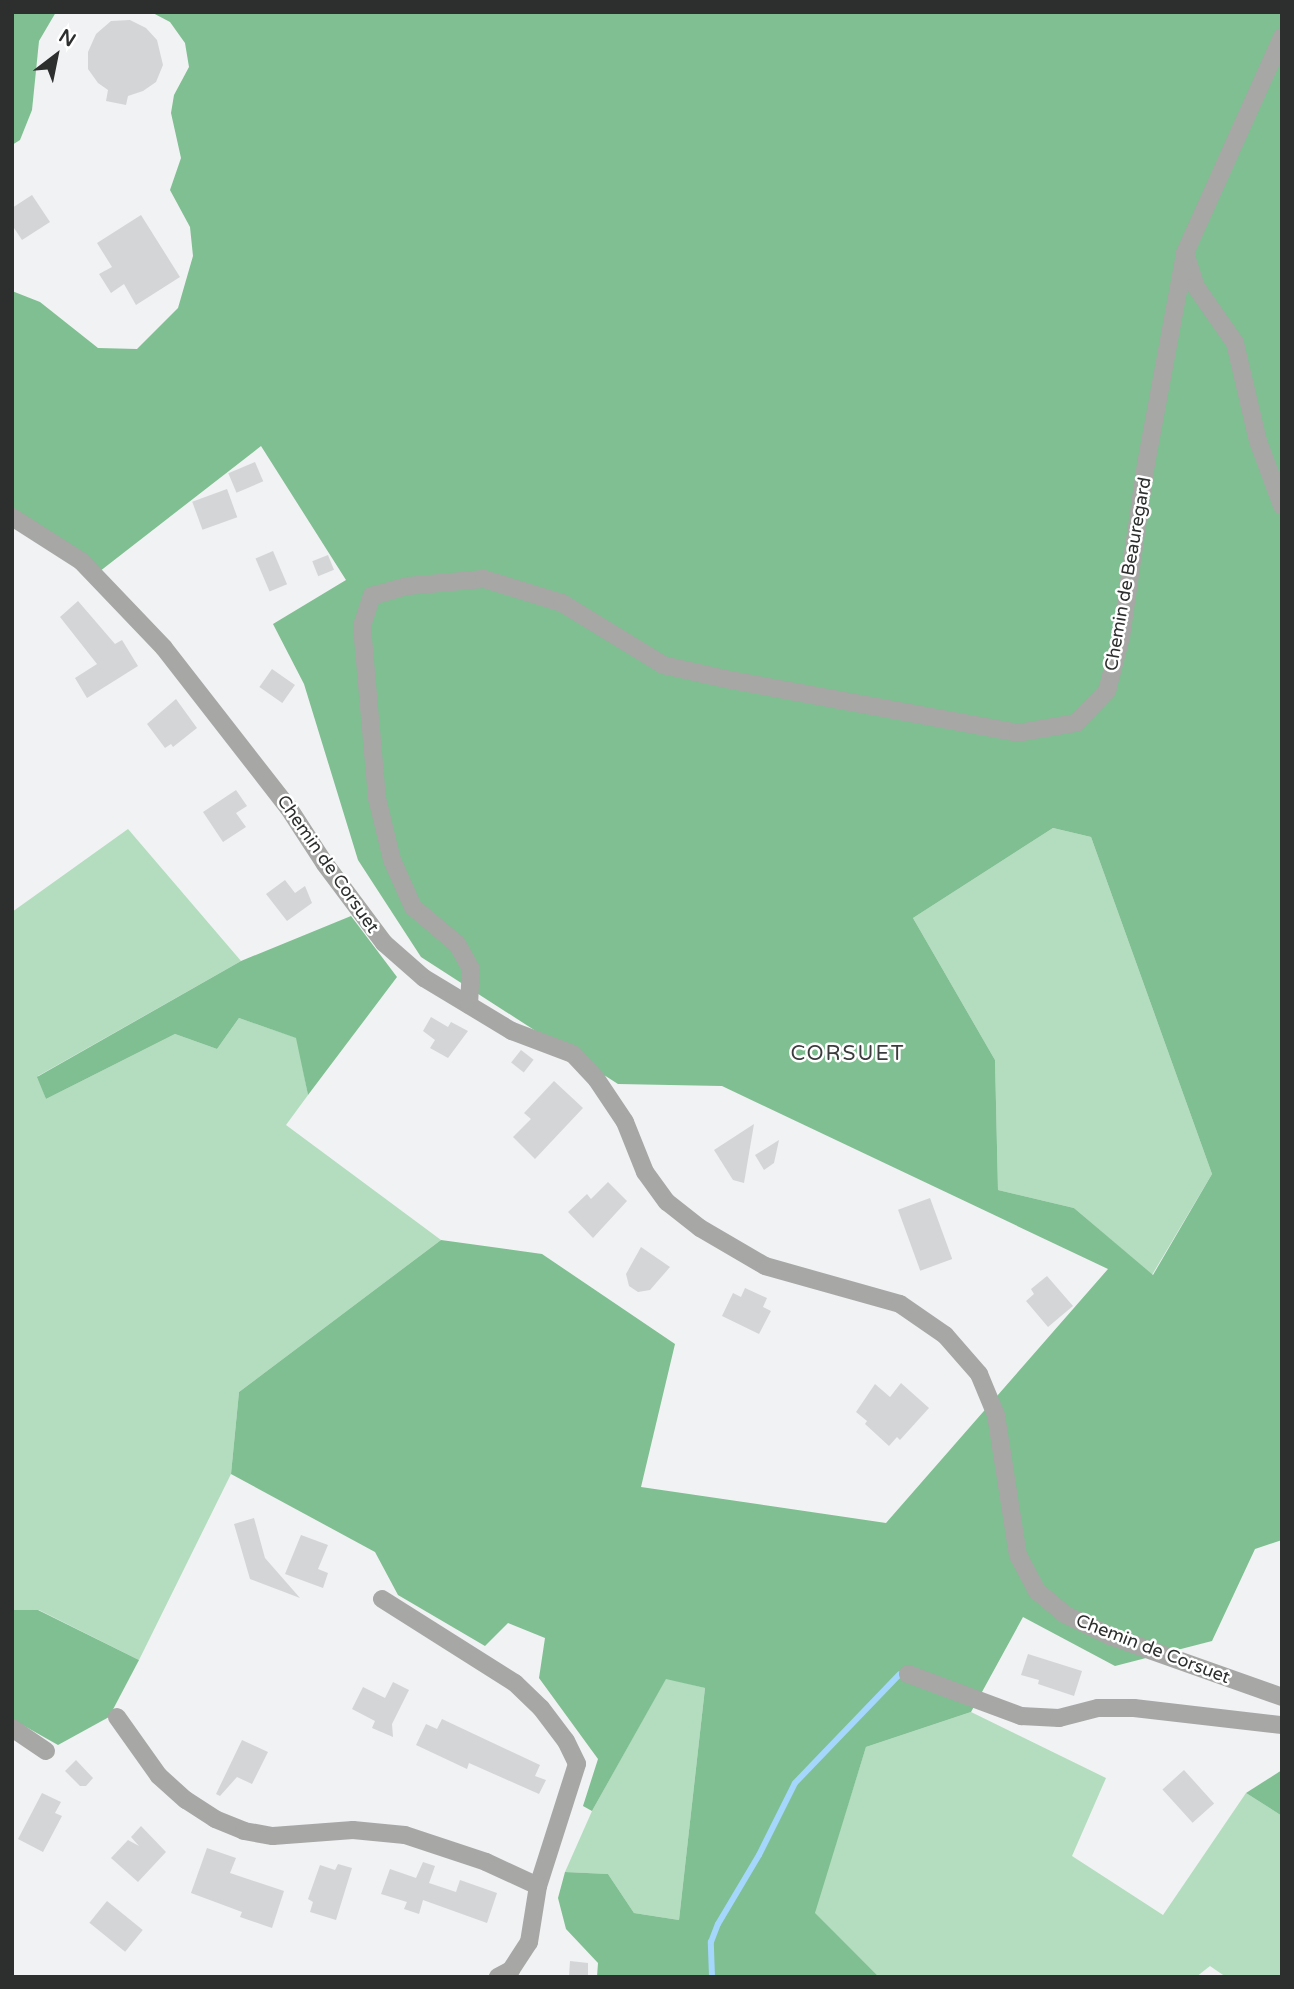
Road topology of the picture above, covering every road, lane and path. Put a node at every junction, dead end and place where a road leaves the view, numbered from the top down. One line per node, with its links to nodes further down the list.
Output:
1 (1282, 37): 2 (street, Chemin de Beauregard)
2 (1185, 253): 3 (street); 5 (street, Chemin de Beauregard)
3 (1282, 506)
4 (12, 517): 5 (street, Chemin de Corsuet)
5 (469, 1004): 8 (street, Chemin de Corsuet)
6 (382, 1599): 13 (street)
7 (908, 1674): 10 (street)
8 (1282, 1697)
9 (117, 1717): 13 (street)
10 (1282, 1725)
11 (12, 1728): 12 (street)
12 (46, 1751)
13 (538, 1886): 14 (street)
14 (498, 1977)

